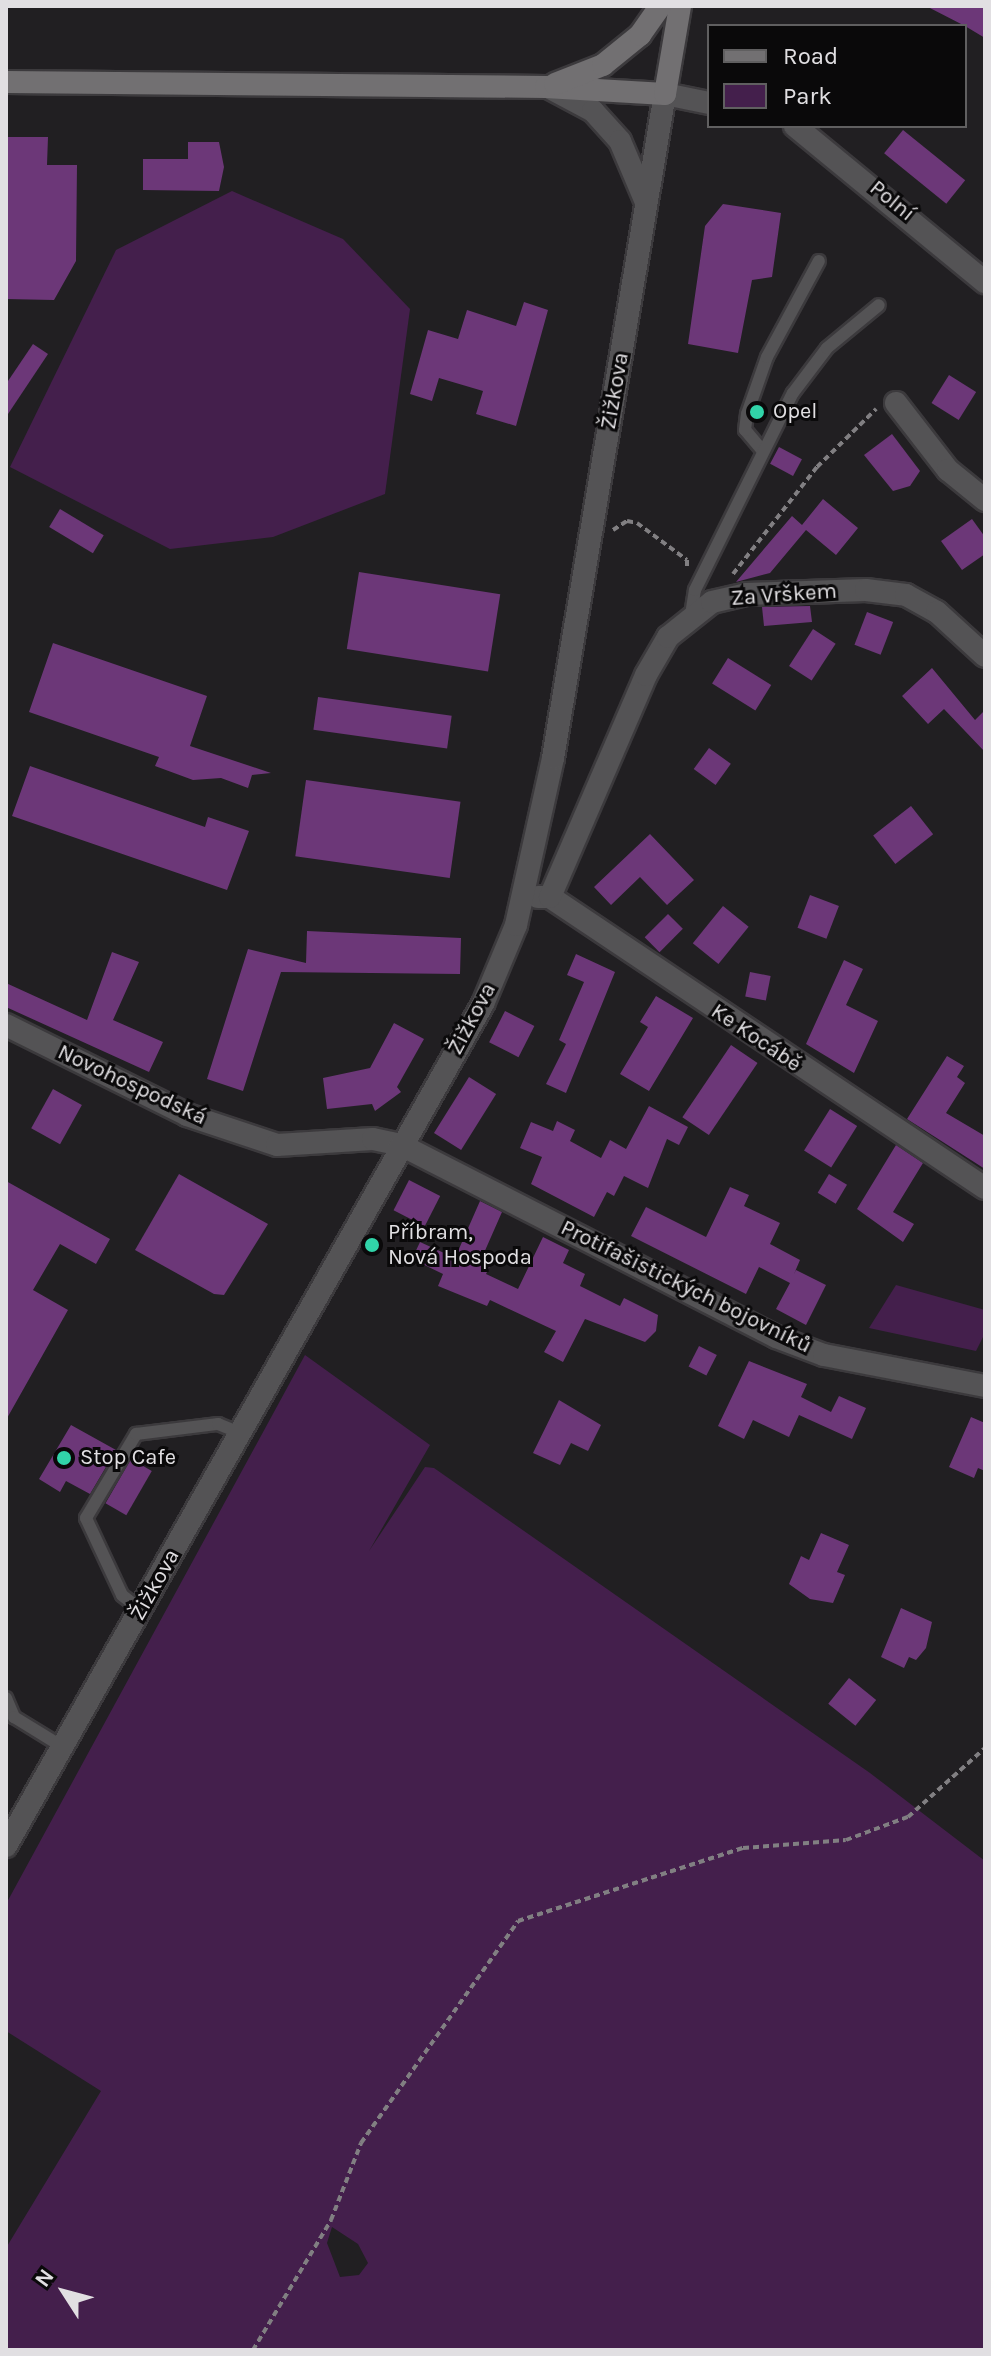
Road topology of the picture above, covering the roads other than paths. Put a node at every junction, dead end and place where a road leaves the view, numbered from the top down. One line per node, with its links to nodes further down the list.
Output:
1 (660, 6): 4 (main road)
2 (680, 6): 5 (main road)
3 (6, 82): 4 (main road)
4 (546, 87): 5 (main road); 8 (street)
5 (665, 94): 6 (street); 8 (street, Žižkova)
6 (707, 103)
7 (797, 128): 10 (street, Polní)
8 (647, 205): 18 (street, Žižkova)
9 (819, 261): 13 (lane)
10 (985, 282)
11 (879, 305): 13 (lane)
12 (896, 403): 14 (street)
13 (762, 450): 15 (lane)
14 (985, 500)
15 (704, 596): 16 (street, Za Vrškem); 17 (street, Za Vrškem)
16 (985, 656)
17 (550, 897): 18 (street); 21 (street, Ke Kocábě)
18 (525, 898): 20 (street, Žižkova)
19 (6, 1025): 20 (street, Novohospodská)
20 (401, 1145): 22 (street, Protifašistických bojovníků); 23 (street, Žižkova)
21 (985, 1188)
22 (985, 1386)
23 (240, 1433): 24 (street, Žižkova); 24 (lane)
24 (141, 1610): 26 (street, Žižkova)
25 (6, 1698): 26 (lane)
26 (63, 1747): 27 (street, Žižkova)
27 (6, 1846)

